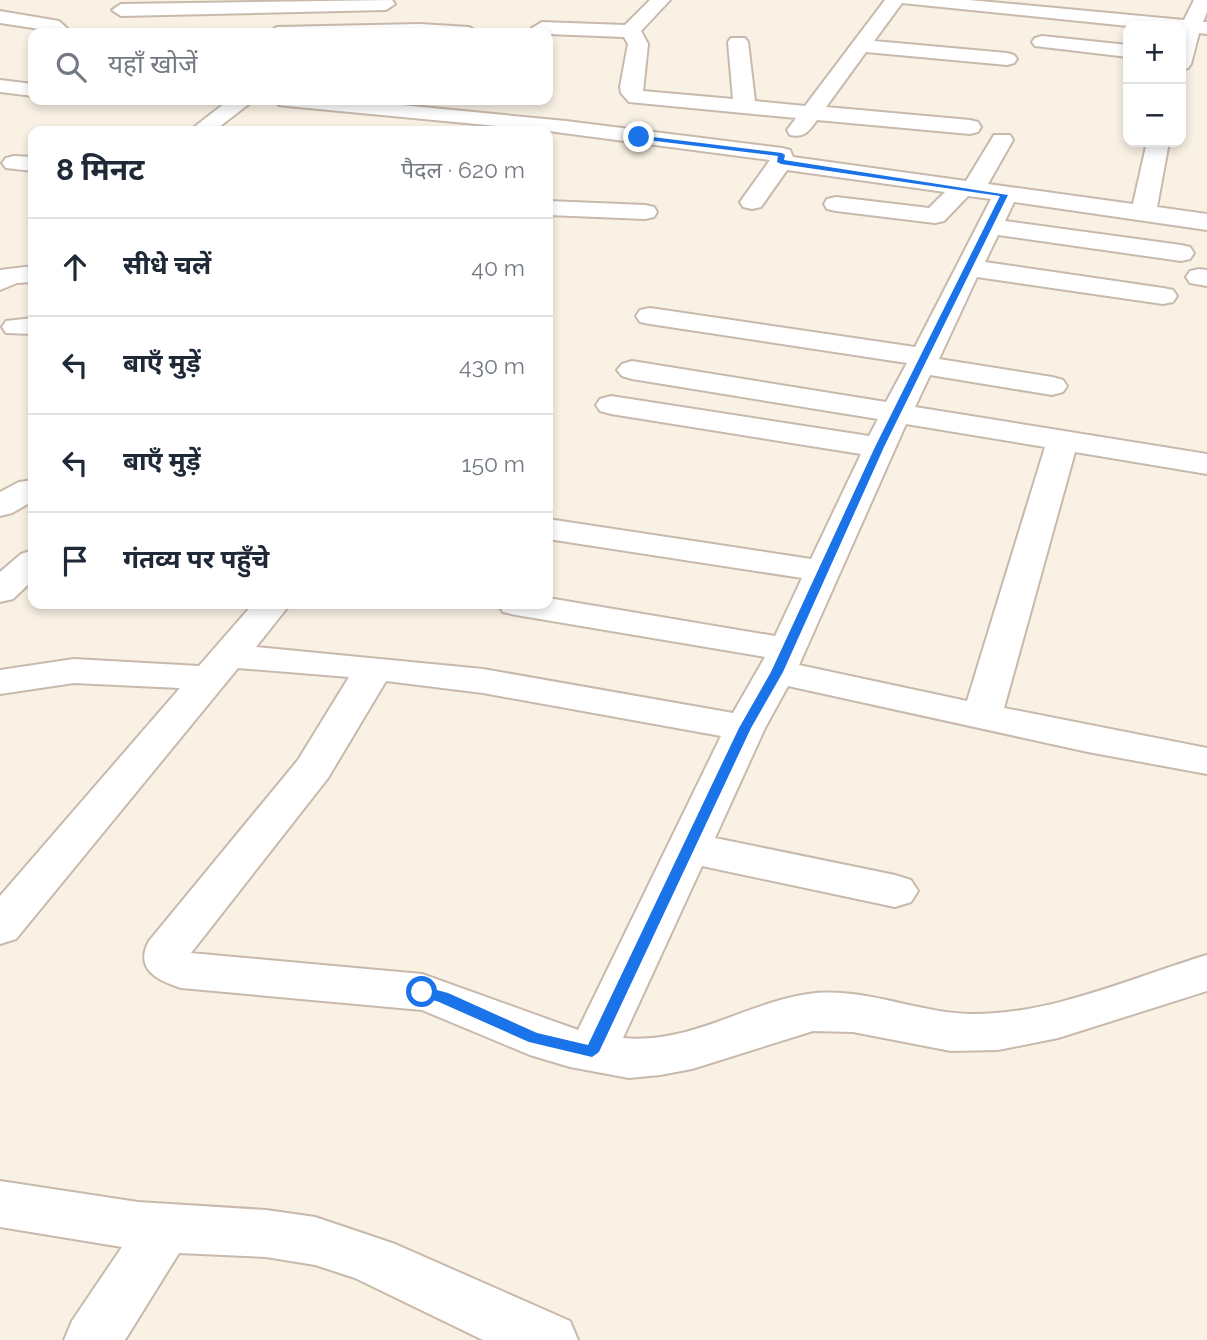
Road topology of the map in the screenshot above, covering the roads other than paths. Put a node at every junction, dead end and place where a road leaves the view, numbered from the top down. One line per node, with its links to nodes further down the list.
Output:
1 (661, 0): 13 (street)
2 (895, 0): 17 (street)
3 (909, 0): 12 (street)
4 (1203, 0): 12 (street)
5 (387, 2): 6 (street); 7 (street)
6 (406, 4)
7 (121, 10)
8 (0, 17): 9 (street)
9 (36, 22): 11 (street); 14 (street)
10 (543, 23): 13 (street)
11 (58, 28)
12 (1199, 28): 19 (street)
13 (631, 31): 30 (street)
14 (0, 38)
15 (1042, 42): 18 (street)
16 (738, 43): 30 (street)
17 (861, 46): 20 (street); 21 (street)
18 (1123, 50)
19 (1186, 52)
20 (1007, 59)
21 (846, 67): 22 (street); 25 (street)
22 (872, 70)
23 (0, 86): 24 (street)
24 (28, 89)
25 (829, 89): 26 (street); 31 (street)
26 (856, 92)
27 (236, 105): 32 (street)
28 (327, 105): 33 (street)
29 (520, 105): 34 (street)
30 (745, 107): 31 (street)
31 (810, 113): 35 (street); 39 (street)
32 (207, 126)
33 (497, 126)
34 (514, 126)
35 (970, 127)
36 (553, 132): 39 (street)
37 (1002, 140): 40 (street)
38 (1157, 147): 45 (street)
39 (781, 158): 40 (street); 41 (street)
40 (982, 200): 42 (street); 45 (street); 47 (street); 48 (street)
41 (752, 202)
42 (836, 204)
43 (553, 208): 44 (street)
44 (645, 212)
45 (1143, 213): 46 (street)
46 (1207, 222)
47 (1181, 253)
48 (968, 268): 51 (street); 53 (street)
49 (28, 274): 50 (street)
50 (0, 282)
51 (1163, 296)
52 (650, 316): 53 (street)
53 (924, 361): 55 (street); 57 (street)
54 (632, 370): 57 (street)
55 (1052, 386)
56 (611, 405): 57 (street)
57 (889, 430): 58 (street); 64 (street)
58 (1063, 440): 59 (street); 72 (street)
59 (1207, 464)
60 (28, 491): 61 (street)
61 (0, 506)
62 (553, 530): 64 (street)
63 (28, 566): 65 (street)
64 (823, 571): 68 (street)
65 (0, 592)
66 (268, 609): 69 (street)
67 (539, 609): 68 (street)
68 (782, 661): 72 (street); 73 (street)
69 (218, 667): 70 (street); 71 (street); 77 (street)
70 (374, 668): 73 (street); 79 (street)
71 (0, 682)
72 (982, 716): 74 (street)
73 (745, 728): 75 (street)
74 (1207, 761)
75 (688, 848): 76 (street); 79 (street)
76 (895, 891)
77 (0, 927)
78 (1207, 973): 79 (street)
79 (592, 1052)
80 (0, 1204): 81 (street)
81 (165, 1228): 82 (street); 83 (street)
82 (93, 1340)
83 (549, 1340)

